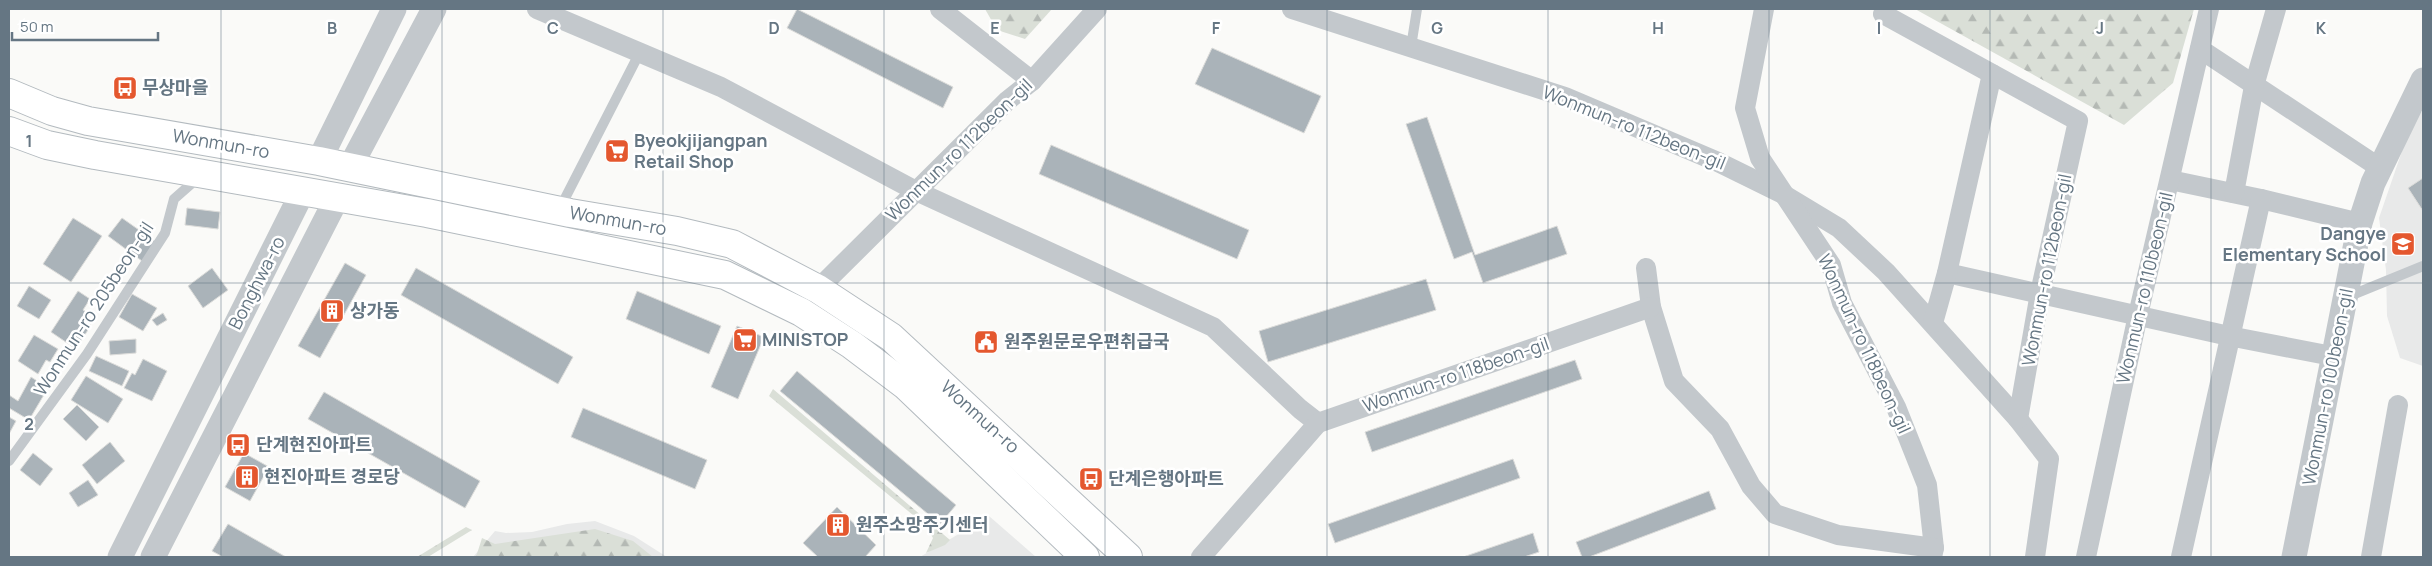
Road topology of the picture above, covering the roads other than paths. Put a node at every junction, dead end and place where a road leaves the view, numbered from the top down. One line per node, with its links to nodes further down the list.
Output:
1 (394, 9): 21 (street, Bonghwa-ro)
2 (434, 9): 22 (street)
3 (538, 9): 14 (street)
4 (940, 9): 17 (street)
5 (1098, 9): 17 (street, Wonmun-ro 112beon-gil)
6 (1292, 9): 12 (street, Wonmun-ro 112beon-gil)
7 (1417, 9): 12 (lane)
8 (1764, 9): 28 (street, Wonmun-ro 118beon-gil)
9 (2210, 9): 13 (street)
10 (2276, 9): 18 (street)
11 (1883, 14): 15 (street)
12 (1411, 47): 28 (street, Wonmun-ro 112beon-gil)
13 (2200, 49): 18 (street); 25 (street)
14 (640, 52): 26 (street); 32 (lane)
15 (1992, 74): 36 (street); 38 (street, Wonmun-ro 112beon-gil)
16 (2423, 80): 23 (street, Wonmun-ro 100beon-gil)
17 (1032, 81): 26 (street, Wonmun-ro 112beon-gil)
18 (2254, 86): 23 (street); 29 (street)
19 (9, 93): 21 (main road, Wonmun-ro)
20 (9, 131): 24 (main road, Wonmun-ro)
21 (319, 160): 22 (main road, Wonmun-ro); 27 (main road, Bonghwa-ro)
22 (350, 167): 30 (main road); 32 (main road, Wonmun-ro)
23 (2380, 168): 33 (street, Wonmun-ro 100beon-gil)
24 (201, 175): 27 (main road, Wonmun-ro); 49 (lane, Wonmun-ro 205beon-gil)
25 (2170, 180): 29 (street, Wonmun-ro 110beon-gil); 42 (street, Wonmun-ro 110beon-gil)
26 (916, 191): 37 (street, Wonmun-ro 112beon-gil); 48 (street)
27 (303, 192): 30 (main road, Wonmun-ro); 51 (street, Bonghwa-ro)
28 (1781, 193): 43 (street, Wonmun-ro 112beon-gil); 50 (street, Wonmun-ro 118beon-gil)
29 (2234, 193): 31 (street, Wonmun-ro 110beon-gil)
30 (337, 198): 41 (main road, Wonmun-ro); 52 (street, Bonghwa-ro)
31 (2261, 199): 33 (street, Wonmun-ro 110beon-gil); 44 (street)
32 (558, 210): 37 (main road, Wonmun-ro)
33 (2360, 223): 39 (street, Wonmun-ro 100beon-gil)
34 (2423, 266): 39 (lane)
35 (1646, 268): 40 (street, Wonmun-ro 118beon-gil)
36 (1947, 273): 38 (street); 43 (street)
37 (818, 289): 41 (main road); 54 (main road, Wonmun-ro)
38 (2040, 293): 42 (street); 47 (street, Wonmun-ro 112beon-gil)
39 (2346, 297): 45 (street, Wonmun-ro 100beon-gil)
40 (1651, 307): 48 (street, Wonmun-ro 118beon-gil); 50 (street, Wonmun-ro 118beon-gil)
41 (802, 312): 53 (main road, Wonmun-ro)
42 (2138, 315): 44 (street); 57 (street, Wonmun-ro 110beon-gil)
43 (1933, 323): 47 (street, Wonmun-ro 112beon-gil)
44 (2229, 336): 45 (street); 58 (street)
45 (2332, 356): 59 (street, Wonmun-ro 100beon-gil)
46 (2398, 405): 60 (street)
47 (2018, 419): 56 (street, Wonmun-ro 112beon-gil)
48 (1318, 423): 55 (street)
49 (9, 462)
50 (1933, 552)
51 (120, 557)
52 (153, 557)
53 (1085, 557)
54 (1128, 557)
55 (1201, 557)
56 (2035, 557)
57 (2086, 557)
58 (2181, 557)
59 (2294, 557)
60 (2371, 557)

